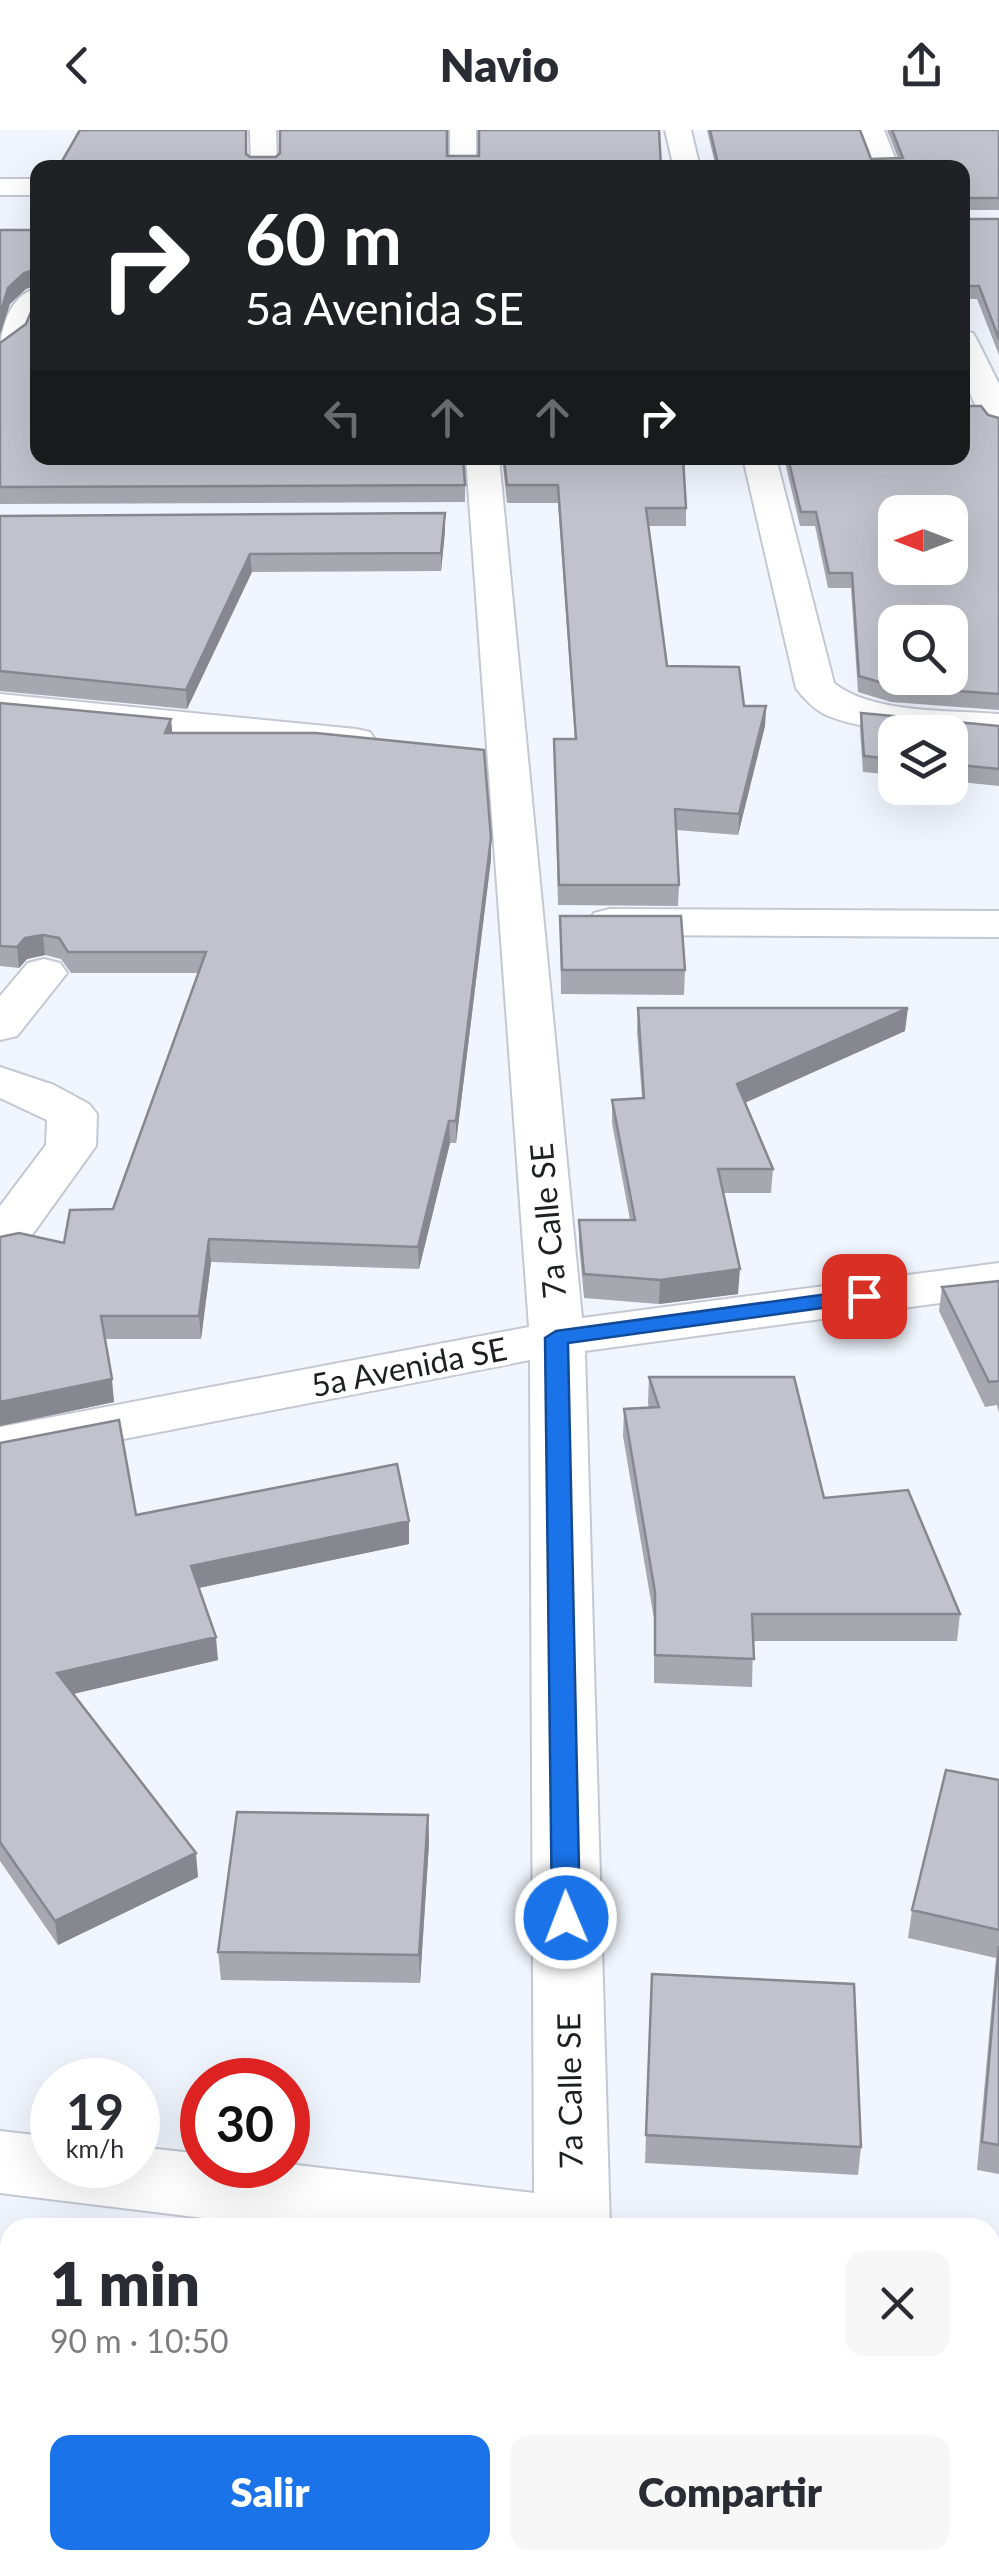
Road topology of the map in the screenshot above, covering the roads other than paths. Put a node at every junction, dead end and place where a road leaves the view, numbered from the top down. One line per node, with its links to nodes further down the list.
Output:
1 (264, 130): 5 (street)
2 (463, 130): 6 (street)
3 (678, 130): 7 (street)
4 (871, 130): 8 (street)
5 (264, 160)
6 (463, 160)
7 (685, 160)
8 (883, 160)
9 (0, 187): 10 (street)
10 (30, 187)
11 (24, 315): 12 (street)
12 (0, 348)
13 (970, 357): 14 (street)
14 (999, 418)
15 (480, 465): 20 (street, 7a Calle SE)
16 (760, 465): 18 (street)
17 (0, 706): 19 (street)
18 (999, 726)
19 (391, 744)
20 (522, 922): 21 (street); 27 (street, 7a Calle SE)
21 (999, 924)
22 (44, 973): 23 (street)
23 (0, 1026)
24 (19, 1088): 25 (street)
25 (0, 1242)
26 (999, 1279): 27 (street, 5a Avenida SE)
27 (556, 1338): 28 (street, 5a Avenida SE); 31 (street, 7a Calle SE)
28 (0, 1445)
29 (0, 2162): 30 (street)
30 (473, 2218)
31 (572, 2218)

